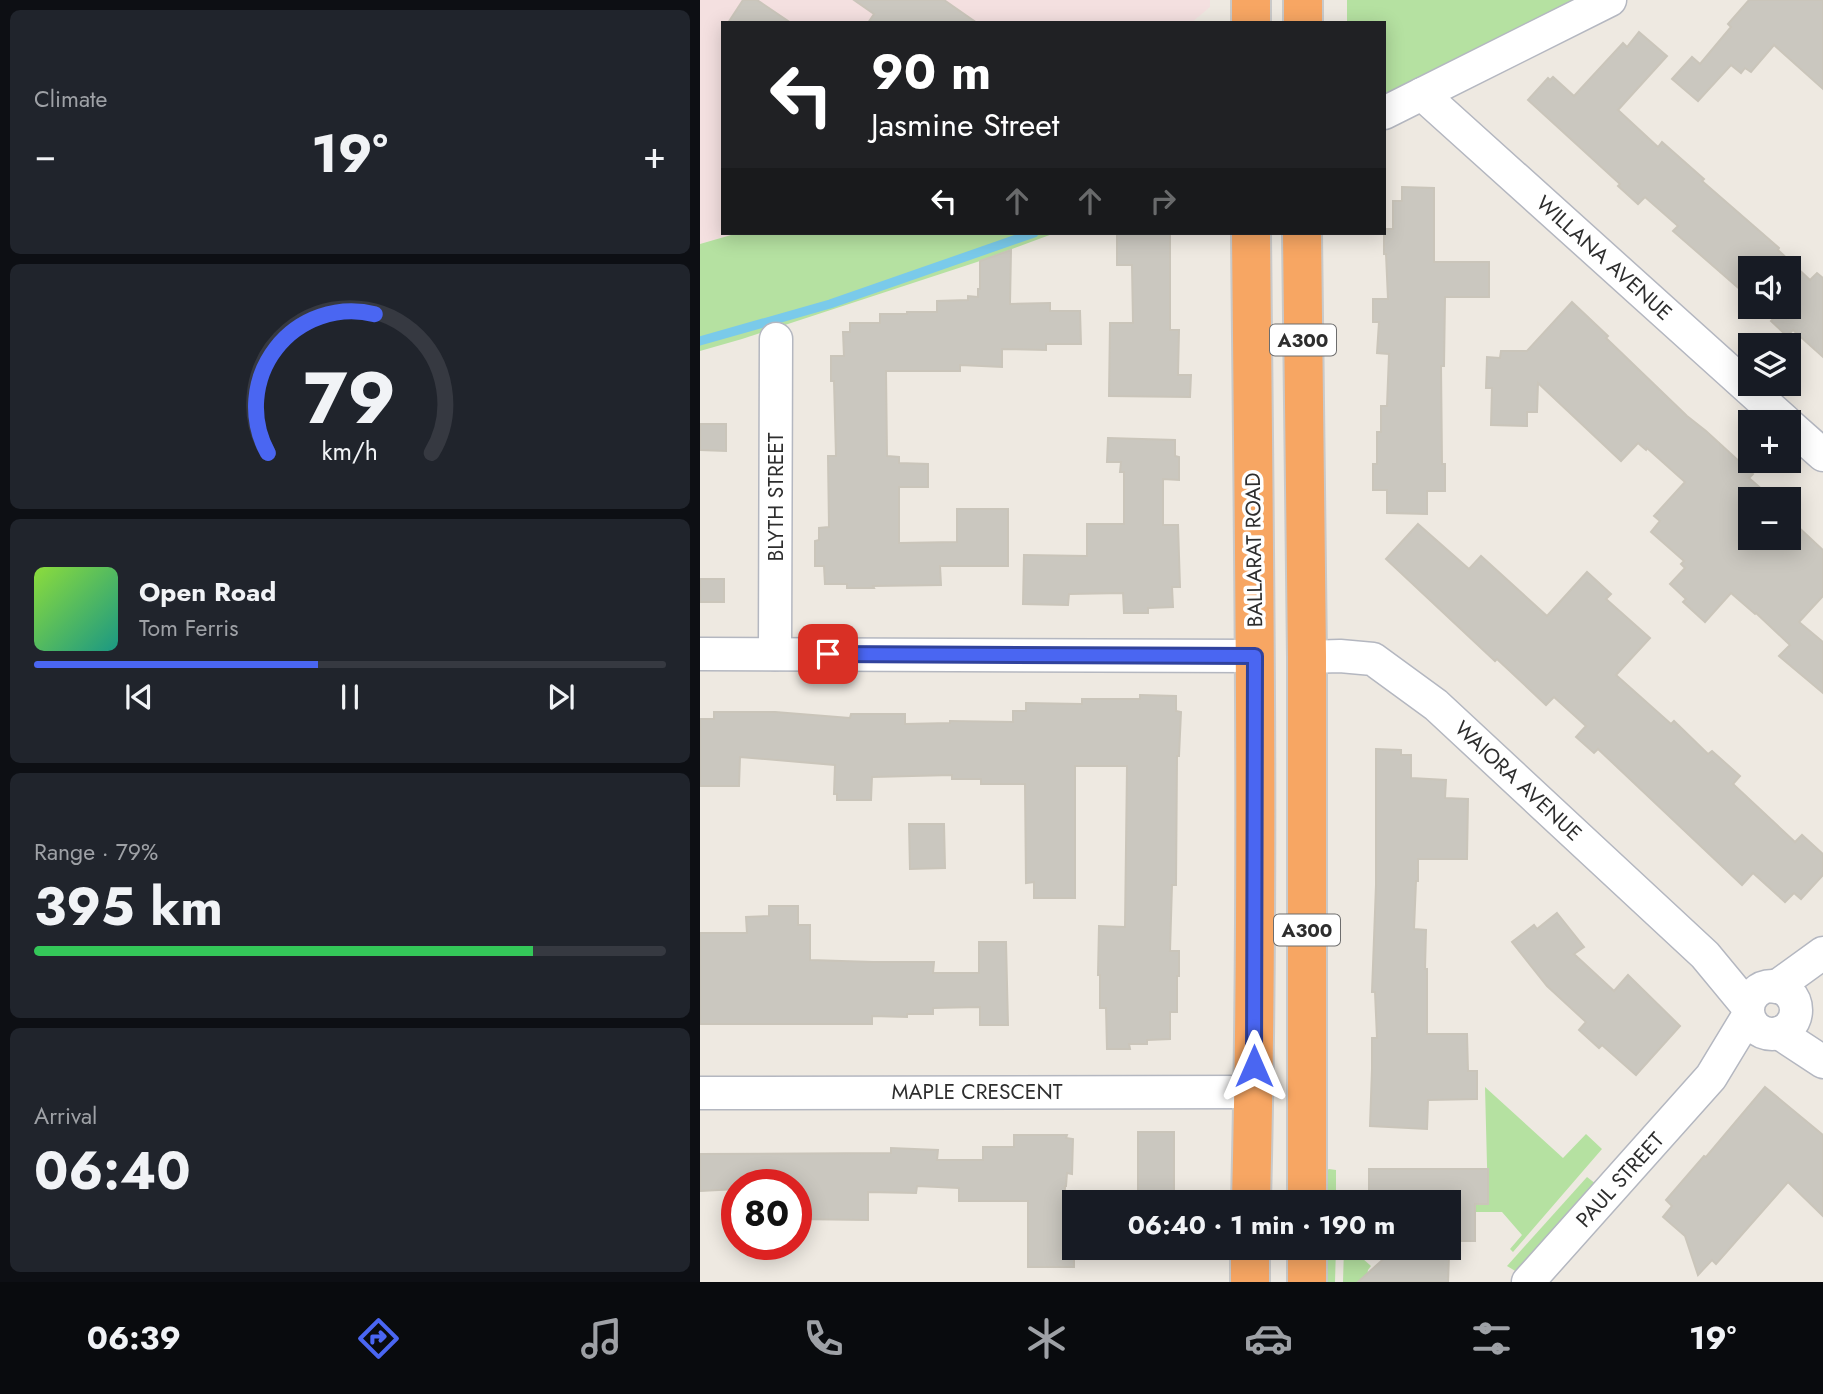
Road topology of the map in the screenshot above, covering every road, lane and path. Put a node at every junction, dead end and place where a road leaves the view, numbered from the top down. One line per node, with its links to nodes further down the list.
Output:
1 (1251, 0): 4 (highway)
2 (1303, 0): 5 (highway)
3 (1610, 0): 6 (street)
4 (1251, 21)
5 (1303, 21)
6 (1422, 94): 7 (street); 11 (street, WILLANA AVENUE)
7 (1386, 112)
8 (1251, 235): 16 (highway, BALLARAT ROAD / A300)
9 (1302, 235): 17 (highway, A300)
10 (776, 339): 15 (street, BLYTH STREET)
11 (1773, 410)
12 (1801, 435): 13 (street, WILLANA AVENUE)
13 (1823, 455)
14 (700, 654): 15 (street)
15 (775, 654): 16 (street)
16 (1255, 656): 17 (highway); 23 (highway, BALLARAT ROAD / A300)
17 (1307, 657): 20 (street, WAIORA AVENUE); 26 (highway, A300)
18 (1823, 953): 20 (street, PAUL STREET)
19 (1823, 959): 20 (street, PAUL STREET)
20 (1772, 1011): 21 (street, WAIORA AVENUE); 22 (street, WAIORA AVENUE); 31 (street, PAUL STREET)
21 (1823, 1053)
22 (1823, 1062)
23 (1254, 1091): 24 (street, MAPLE CRESCENT); 25 (highway, BALLARAT ROAD / A300)
24 (700, 1093)
25 (1251, 1190)
26 (1307, 1190)
27 (1250, 1260): 29 (highway)
28 (1307, 1260): 30 (highway)
29 (1250, 1282)
30 (1307, 1282)
31 (1528, 1282)

